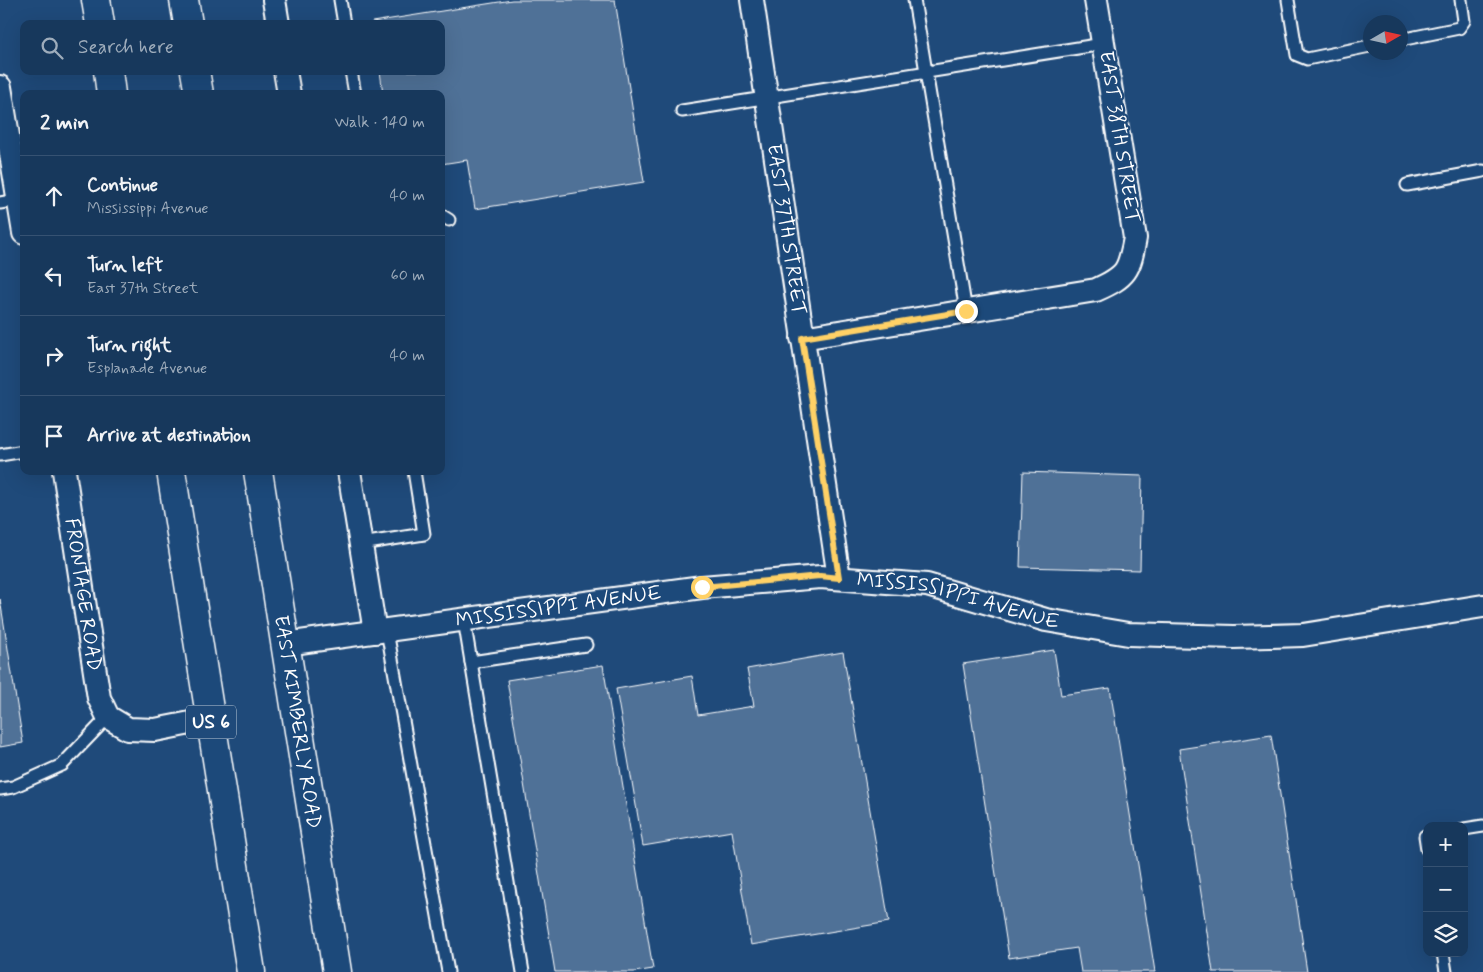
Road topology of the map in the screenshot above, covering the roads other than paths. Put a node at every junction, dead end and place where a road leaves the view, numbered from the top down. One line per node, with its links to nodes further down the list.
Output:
1 (96, 0): 10 (main road)
2 (184, 0): 11 (main road)
3 (274, 0): 12 (street)
4 (340, 0): 13 (lane)
5 (752, 0): 27 (street, EAST 37TH STREET)
6 (914, 0): 17 (lane)
7 (1096, 0): 15 (street, EAST 38TH STREET)
8 (1288, 0): 16 (lane)
9 (1461, 0): 14 (lane)
10 (99, 20)
11 (187, 20)
12 (277, 20)
13 (343, 20)
14 (1408, 38)
15 (1103, 44): 17 (lane); 34 (street, EAST 38TH STREET)
16 (1363, 47)
17 (926, 72): 27 (lane); 34 (lane)
18 (109, 75): 23 (main road)
19 (196, 75): 24 (main road)
20 (286, 75): 25 (street)
21 (352, 75): 26 (lane)
22 (0, 86): 29 (street)
23 (110, 90)
24 (198, 90)
25 (288, 90)
26 (354, 90)
27 (766, 98): 28 (lane); 35 (street, EAST 37TH STREET)
28 (682, 111)
29 (2, 113): 32 (street)
30 (1483, 171): 31 (lane)
31 (1407, 185)
32 (9, 202): 33 (street)
33 (20, 225)
34 (966, 311): 35 (street)
35 (802, 338): 44 (street, EAST 37TH STREET)
36 (20, 452): 37 (lane)
37 (0, 455)
38 (65, 475): 51 (street, FRONTAGE ROAD)
39 (172, 475): 52 (main road, US 6)
40 (259, 475): 48 (main road, EAST KIMBERLY ROAD)
41 (350, 475): 43 (street)
42 (415, 475): 43 (lane)
43 (361, 544): 47 (street)
44 (839, 578): 45 (street, MISSISSIPPI AVENUE); 46 (street, MISSISSIPPI AVENUE)
45 (1483, 606)
46 (464, 620): 47 (street, MISSISSIPPI AVENUE); 50 (lane)
47 (381, 631): 48 (street, MISSISSIPPI AVENUE); 59 (lane)
48 (285, 644): 58 (main road, EAST KIMBERLY ROAD)
49 (586, 645): 50 (lane)
50 (471, 662): 60 (lane)
51 (108, 717): 52 (street); 53 (lane)
52 (211, 718): 57 (main road, US 6)
53 (0, 789)
54 (1483, 826): 55 (lane)
55 (1468, 828)
56 (1444, 957): 61 (lane)
57 (251, 972)
58 (337, 972)
59 (448, 972)
60 (523, 972)
61 (1446, 972)

